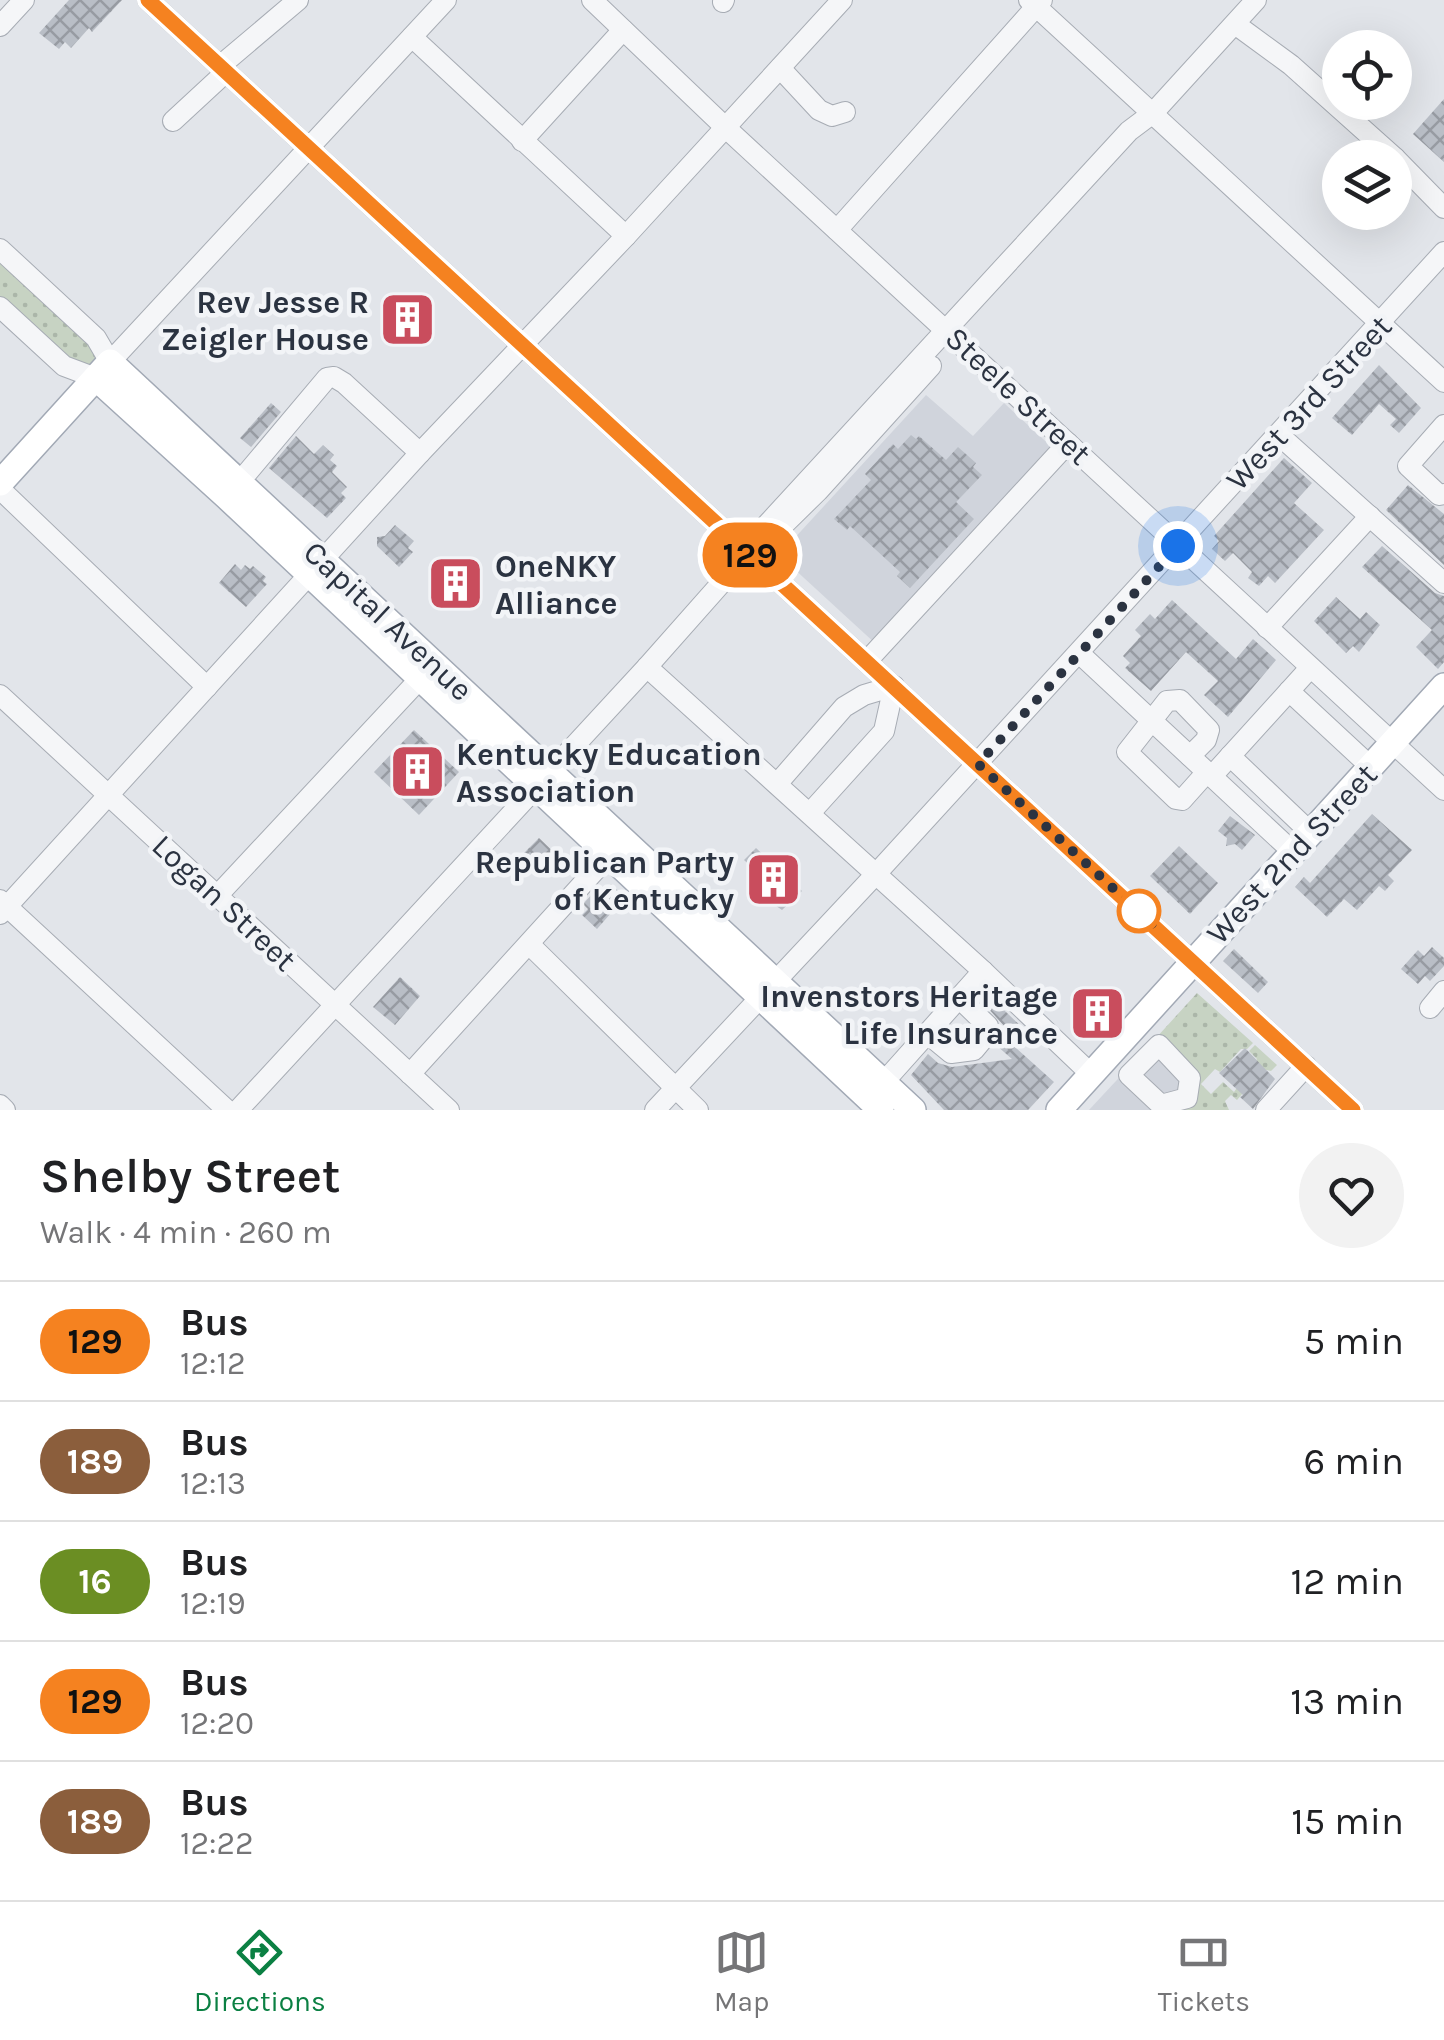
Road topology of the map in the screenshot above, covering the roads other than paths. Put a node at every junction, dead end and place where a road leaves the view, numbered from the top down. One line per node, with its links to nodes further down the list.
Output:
1 (24, 0): 10 (street)
2 (148, 0): 14 (street)
3 (298, 0): 14 (street)
4 (446, 0): 12 (street)
5 (592, 0): 11 (street, Steele Street)
6 (1256, 0): 9 (street)
7 (1036, 2): 16 (street); 24 (street)
8 (830, 4): 13 (street)
9 (1234, 24): 16 (street); 19 (street)
10 (0, 26)
11 (623, 30): 18 (street, Steele Street); 20 (street)
12 (412, 37): 20 (street); 21 (street)
13 (780, 68): 15 (street); 18 (street)
14 (223, 69): 17 (street); 21 (street)
15 (845, 112)
16 (1153, 113): 29 (street); 30 (street)
17 (174, 121)
18 (726, 128): 24 (street, Steele Street); 25 (street)
19 (1375, 140)
20 (522, 141): 25 (street)
21 (309, 148): 31 (street); 32 (street)
22 (1412, 175): 23 (street)
23 (1444, 208)
24 (837, 230): 30 (street, Steele Street)
25 (626, 236): 31 (street)
26 (0, 250): 32 (street, Capital Avenue)
27 (1440, 258): 29 (street, West 3rd Street)
28 (0, 307): 32 (street, Capital Avenue)
29 (1380, 324): 33 (street); 35 (street, West 3rd Street)
30 (951, 333): 36 (street, Steele Street); 43 (street)
31 (523, 344): 37 (street); 43 (street)
32 (102, 370): 38 (main road); 39 (main road, Capital Avenue)
33 (1444, 382)
34 (1444, 425): 40 (street)
35 (1279, 435): 41 (street); 42 (street, West 3rd Street)
36 (1068, 443): 42 (street, Steele Street); 48 (street)
37 (420, 454): 39 (street); 44 (street)
38 (0, 486): 54 (street)
39 (233, 490): 44 (main road, Capital Avenue)
40 (1444, 494)
41 (1370, 516): 45 (street); 46 (street)
42 (1178, 546): 46 (street, Steele Street); 47 (street, West 3rd Street)
43 (748, 554): 48 (street); 49 (street)
44 (316, 567): 51 (main road, Capital Avenue); 54 (street)
45 (1444, 583)
46 (1267, 628): 50 (street, Steele Street)
47 (1079, 653): 57 (street); 61 (street, West 3rd Street)
48 (867, 661): 52 (street)
49 (648, 667): 64 (street); 65 (street)
50 (1310, 668): 55 (street); 58 (street, Steele Street)
51 (428, 671): 64 (main road, Capital Avenue); 72 (street)
52 (894, 686): 61 (street); 65 (street); 68 (street)
53 (1444, 686): 58 (main road, West 2nd Street)
54 (207, 687): 67 (street)
55 (1290, 691): 60 (street); 62 (street)
56 (0, 695): 67 (street, Logan Street)
57 (1150, 719): 59 (street); 59 (street); 63 (street)
58 (1393, 744): 62 (main road, West 2nd Street); 66 (street, Steele Street)
59 (1190, 756): 63 (street)
60 (1230, 756): 63 (street); 69 (street)
61 (978, 764): 71 (street, West 3rd Street); 75 (street)
62 (1372, 768): 69 (main road, West 2nd Street)
63 (1210, 774): 69 (street)
64 (543, 780): 70 (main road, Capital Avenue); 80 (street)
65 (777, 784): 68 (street)
66 (1444, 790)
67 (108, 795): 72 (street, Logan Street); 73 (street)
68 (810, 814): 71 (street)
69 (1302, 842): 75 (main road, West 2nd Street)
70 (617, 847): 74 (street); 77 (main road, Capital Avenue)
71 (876, 875): 76 (street); 77 (street, West 3rd Street)
72 (217, 896): 80 (street, Logan Street)
73 (2, 907): 88 (street)
74 (529, 944): 84 (street); 86 (street)
75 (1192, 960): 83 (street); 85 (main road, West 2nd Street)
76 (983, 971): 79 (street); 85 (street)
77 (766, 988): 86 (street, West 3rd Street); 87 (main road, Capital Avenue)
78 (1444, 991): 81 (street)
79 (959, 998): 82 (street); 82 (street)
80 (335, 1006): 84 (street, Logan Street); 89 (street)
81 (1430, 1008)
82 (928, 1034): 87 (street)
83 (1306, 1066): 95 (street); 96 (street)
84 (410, 1074): 90 (street, Logan Street)
85 (1091, 1074): 94 (main road, West 2nd Street)
86 (675, 1088): 91 (street, West 3rd Street); 92 (street)
87 (878, 1097): 93 (main road, Capital Avenue)
88 (227, 1110)
89 (238, 1110)
90 (449, 1110)
91 (655, 1110)
92 (698, 1110)
93 (913, 1110)
94 (1059, 1110)
95 (1266, 1110)
96 (1353, 1110)

